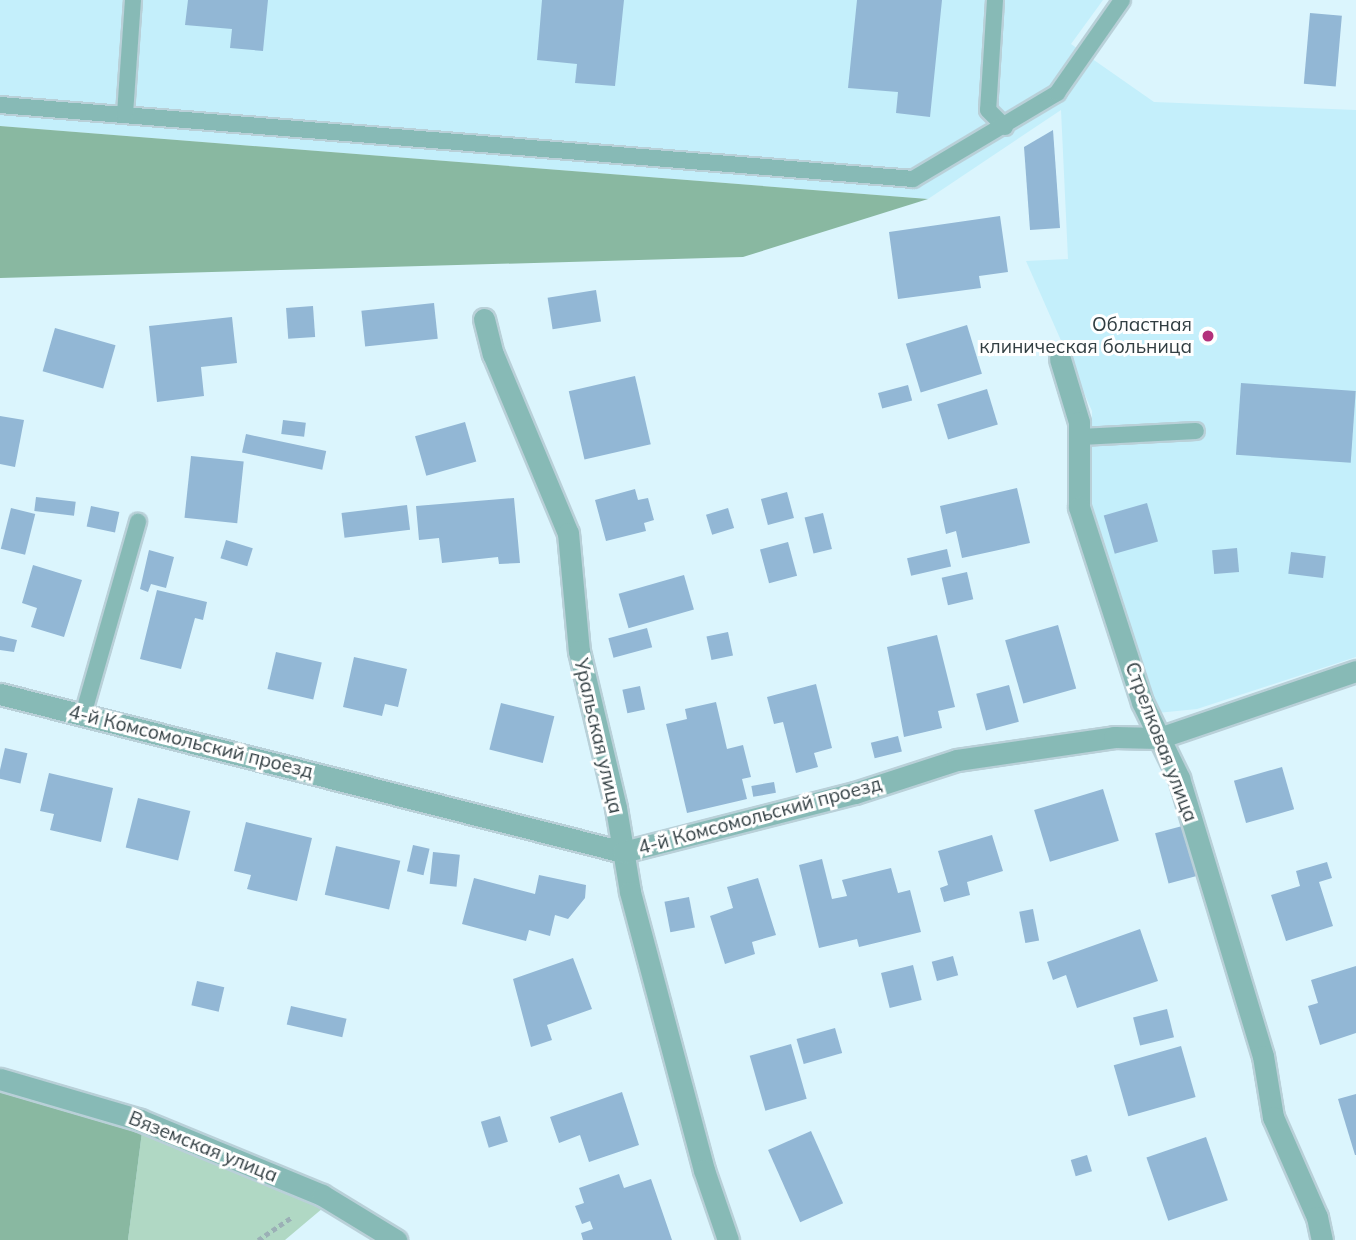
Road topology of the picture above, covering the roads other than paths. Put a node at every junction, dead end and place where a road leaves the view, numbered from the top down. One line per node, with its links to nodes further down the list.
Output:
1 (134, 0): 5 (lane)
2 (995, 0): 6 (lane)
3 (1122, 0): 6 (lane)
4 (0, 105): 5 (lane)
5 (125, 114): 6 (lane)
6 (1005, 127)
7 (484, 319): 16 (street, Уральская улица)
8 (1060, 359): 10 (street, Стрелковая улица)
9 (1196, 431): 10 (lane)
10 (1081, 437): 15 (street, Стрелковая улица)
11 (138, 522): 14 (lane)
12 (1356, 671): 15 (street, 4-й Комсомольский проезд)
13 (0, 694): 14 (street, 4-й Комсомольский проезд)
14 (83, 715): 16 (street, 4-й Комсомольский проезд)
15 (1159, 738): 16 (street, 4-й Комсомольский проезд); 20 (street, Стрелковая улица)
16 (623, 852): 19 (street, Уральская улица)
17 (0, 1079): 18 (street, Вяземская улица)
18 (396, 1240)
19 (728, 1240)
20 (1322, 1240)

